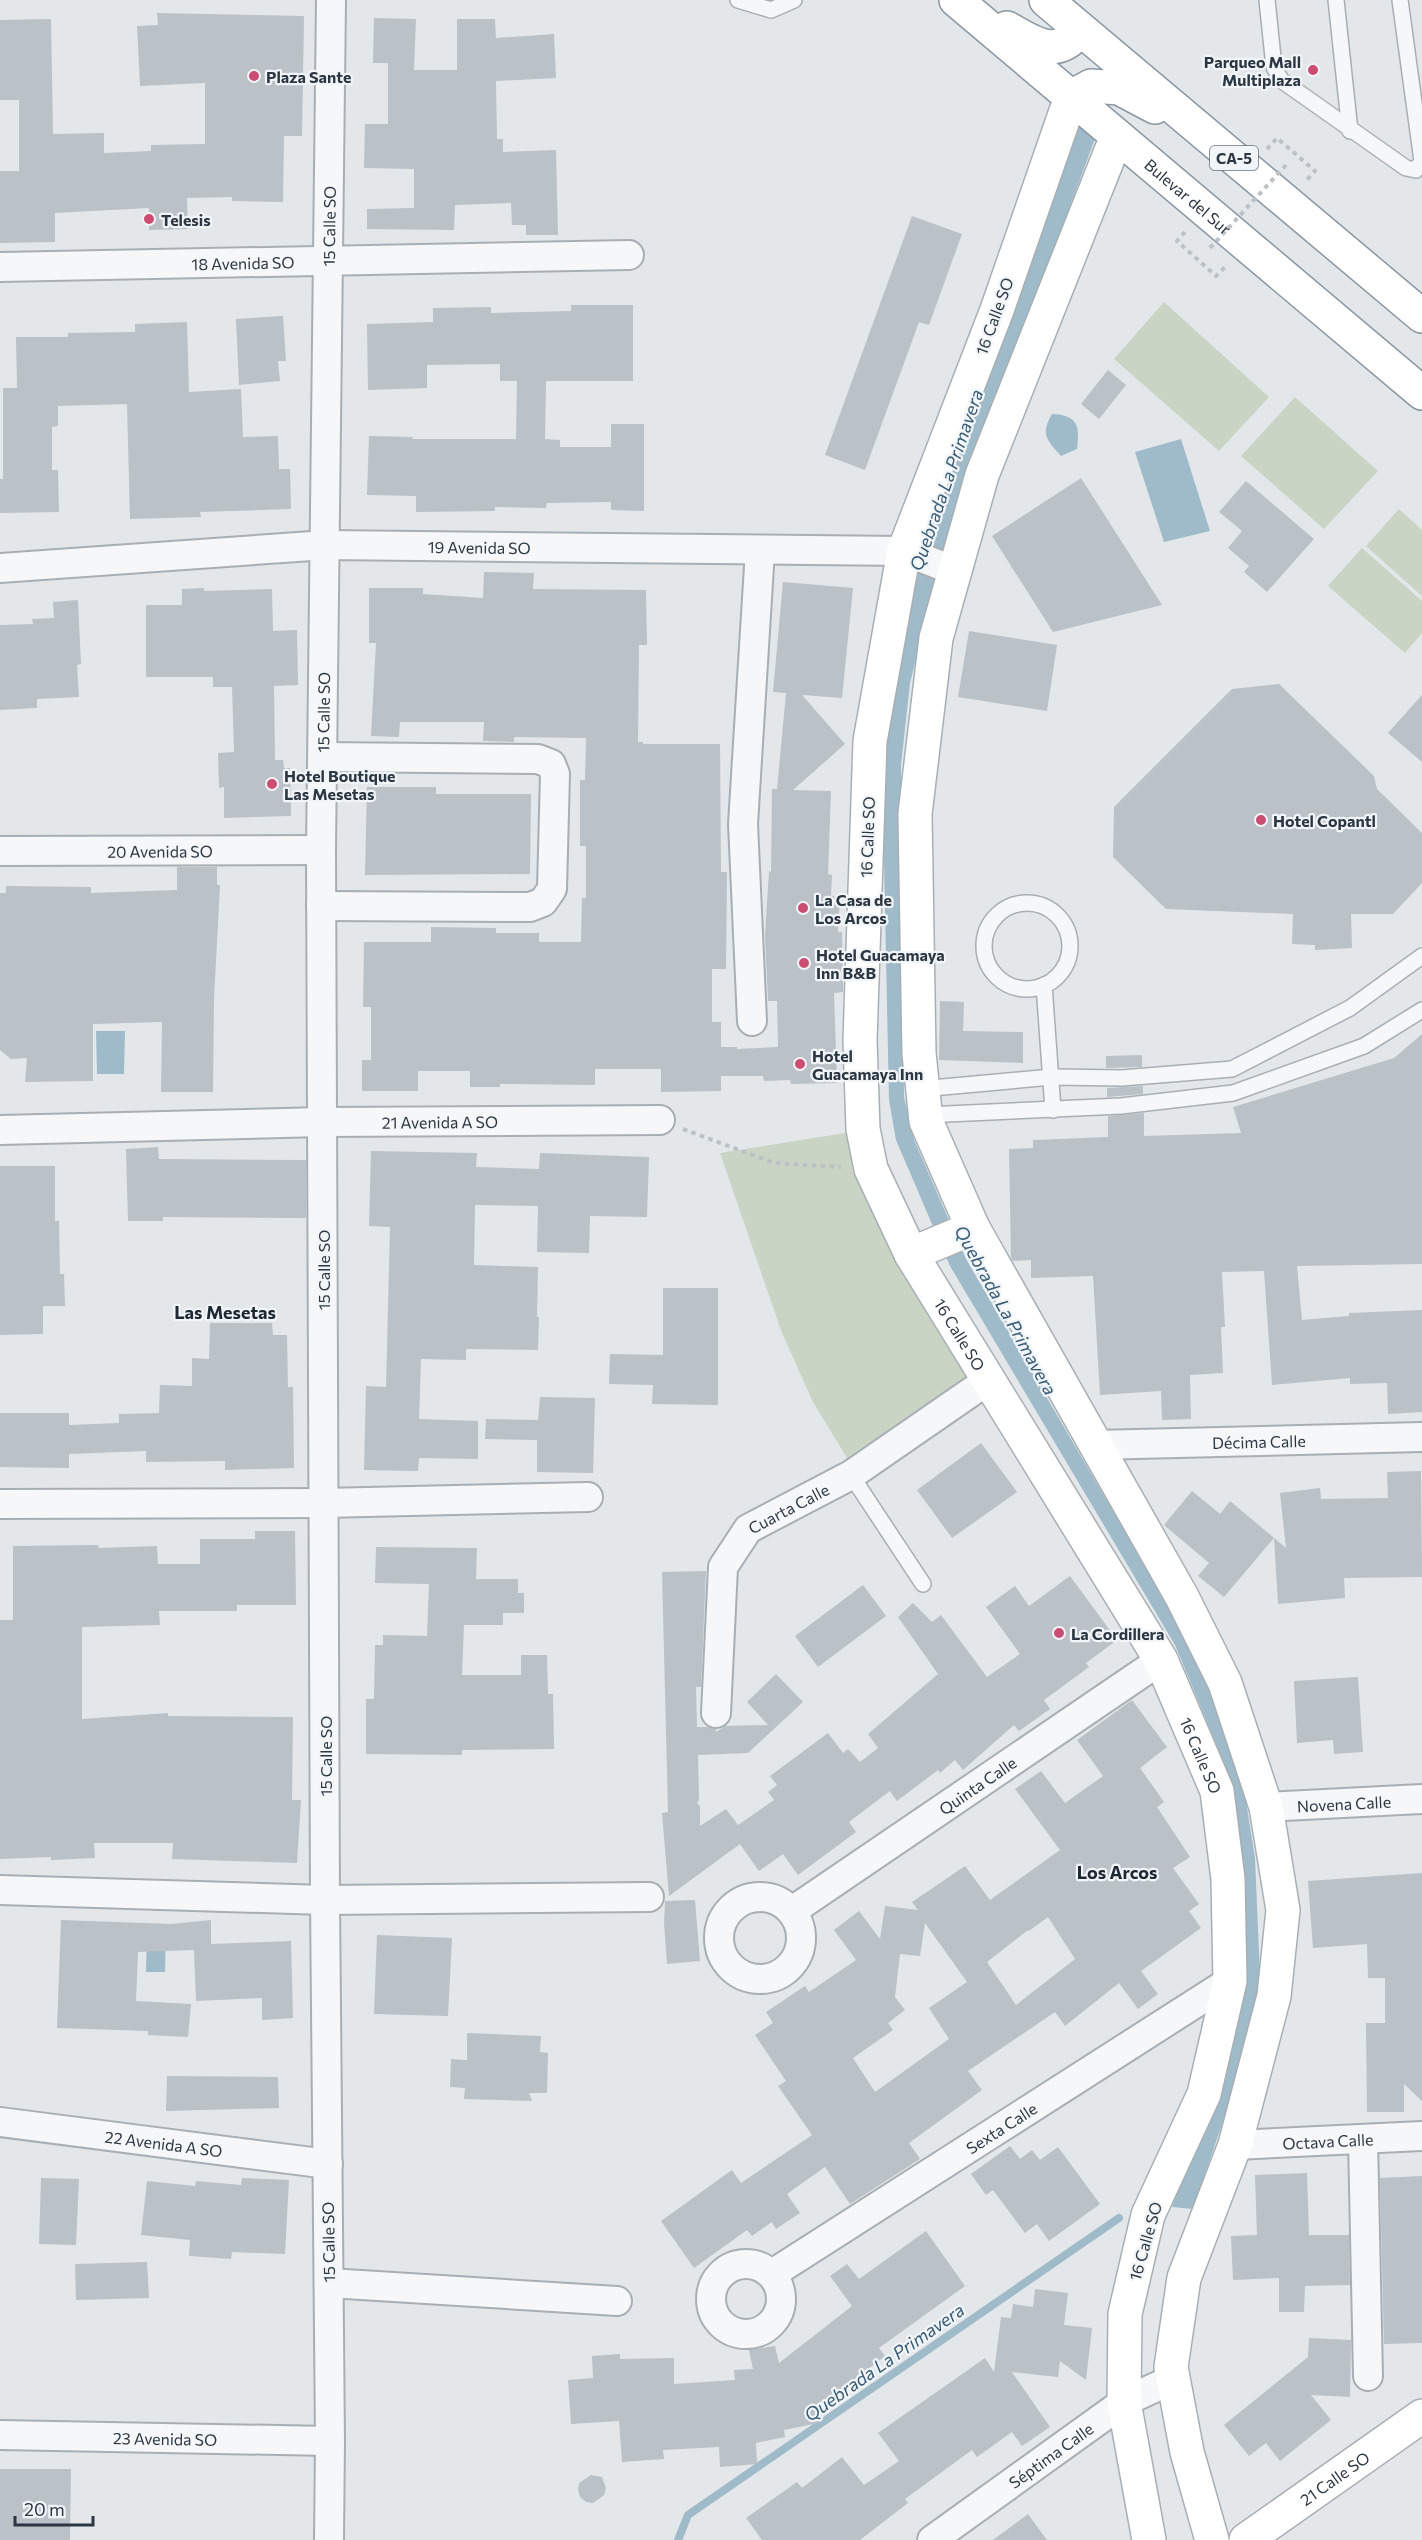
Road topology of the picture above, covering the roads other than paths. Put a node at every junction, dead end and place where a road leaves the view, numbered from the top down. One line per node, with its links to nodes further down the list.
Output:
1 (331, 0): 15 (street, 15 Calle SO)
2 (738, 0): 3 (lane)
3 (794, 0)
4 (957, 0): 9 (main road); 10 (main road, Bulevar del Sur)
5 (1046, 0): 9 (main road, CA-5)
6 (1267, 0): 11 (lane)
7 (1336, 0): 11 (lane)
8 (1400, 0): 11 (lane)
9 (1080, 29): 12 (main road, CA-5)
10 (1071, 97): 12 (main road); 13 (main road, Bulevar del Sur); 21 (main road, 16 Calle SO)
11 (1350, 131)
12 (1206, 135): 17 (main road, CA-5)
13 (1117, 136): 18 (main road, Bulevar del Sur); 23 (main road)
14 (629, 255): 15 (street, 18 Avenida SO)
15 (327, 262): 16 (street, 18 Avenida SO); 19 (street, 15 Calle SO)
16 (0, 267)
17 (1422, 316)
18 (1422, 393)
19 (326, 545): 20 (street, 19 Avenida SO); 22 (street, 19 Avenida SO); 24 (street, 15 Calle SO)
20 (760, 550): 21 (street, 19 Avenida SO); 31 (street)
21 (907, 553): 23 (street, 19 Avenida SO); 41 (main road, 16 Calle SO)
22 (0, 568)
23 (953, 570): 35 (main road)
24 (323, 757): 25 (street, 15 Calle SO); 27 (street)
25 (321, 850): 26 (street, 20 Avenida SO); 27 (street, 15 Calle SO)
26 (0, 851)
27 (321, 906): 38 (street, 15 Calle SO)
28 (1422, 956): 32 (lane)
29 (1044, 986): 29 (lane); 33 (lane)
30 (1422, 1010): 34 (lane)
31 (752, 1022)
32 (1233, 1069): 33 (lane); 34 (lane)
33 (1052, 1077): 35 (lane); 36 (lane)
34 (1233, 1093): 36 (lane)
35 (923, 1102): 36 (lane); 40 (main road)
36 (1053, 1110)
37 (660, 1120): 38 (street, 21 Avenida A SO)
38 (322, 1122): 39 (street, 21 Avenida A SO); 47 (street, 15 Calle SO)
39 (0, 1130)
40 (968, 1231): 41 (main road); 44 (main road)
41 (917, 1252): 42 (main road, 16 Calle SO)
42 (987, 1381): 45 (street, Cuarta Calle); 50 (main road, 16 Calle SO)
43 (1422, 1437): 44 (street, Décima Calle)
44 (1094, 1445): 53 (main road)
45 (851, 1475): 49 (lane); 51 (street, Cuarta Calle)
46 (588, 1497): 47 (street)
47 (323, 1503): 48 (street); 56 (street, 15 Calle SO)
48 (0, 1504)
49 (923, 1584)
50 (1161, 1660): 57 (street, Quinta Calle); 58 (main road, 16 Calle SO)
51 (716, 1713)
52 (1422, 1799): 53 (street, Novena Calle)
53 (1266, 1807): 62 (main road)
54 (0, 1890): 56 (street)
55 (649, 1897): 56 (street)
56 (325, 1900): 63 (street, 15 Calle SO)
57 (792, 1911)
58 (1230, 1981): 64 (street, Sexta Calle); 69 (main road, 16 Calle SO)
59 (0, 2122): 63 (street, 22 Avenida A SO)
60 (1422, 2136): 61 (street, Octava Calle)
61 (1363, 2139): 62 (street, Octava Calle); 67 (street)
62 (1234, 2145): 68 (main road)
63 (328, 2164): 65 (street, 15 Calle SO)
64 (772, 2274)
65 (329, 2283): 66 (street); 72 (street, 15 Calle SO)
66 (617, 2301)
67 (1368, 2376)
68 (1173, 2379): 69 (street, Séptima Calle); 76 (main road)
69 (1124, 2402): 74 (street, Séptima Calle); 75 (main road, 16 Calle SO)
70 (1422, 2416): 77 (main road, 21 Calle SO)
71 (0, 2435): 72 (street, 23 Avenida SO)
72 (330, 2440): 73 (street, 15 Calle SO)
73 (329, 2540)
74 (932, 2540)
75 (1149, 2540)
76 (1212, 2540)
77 (1246, 2540)

